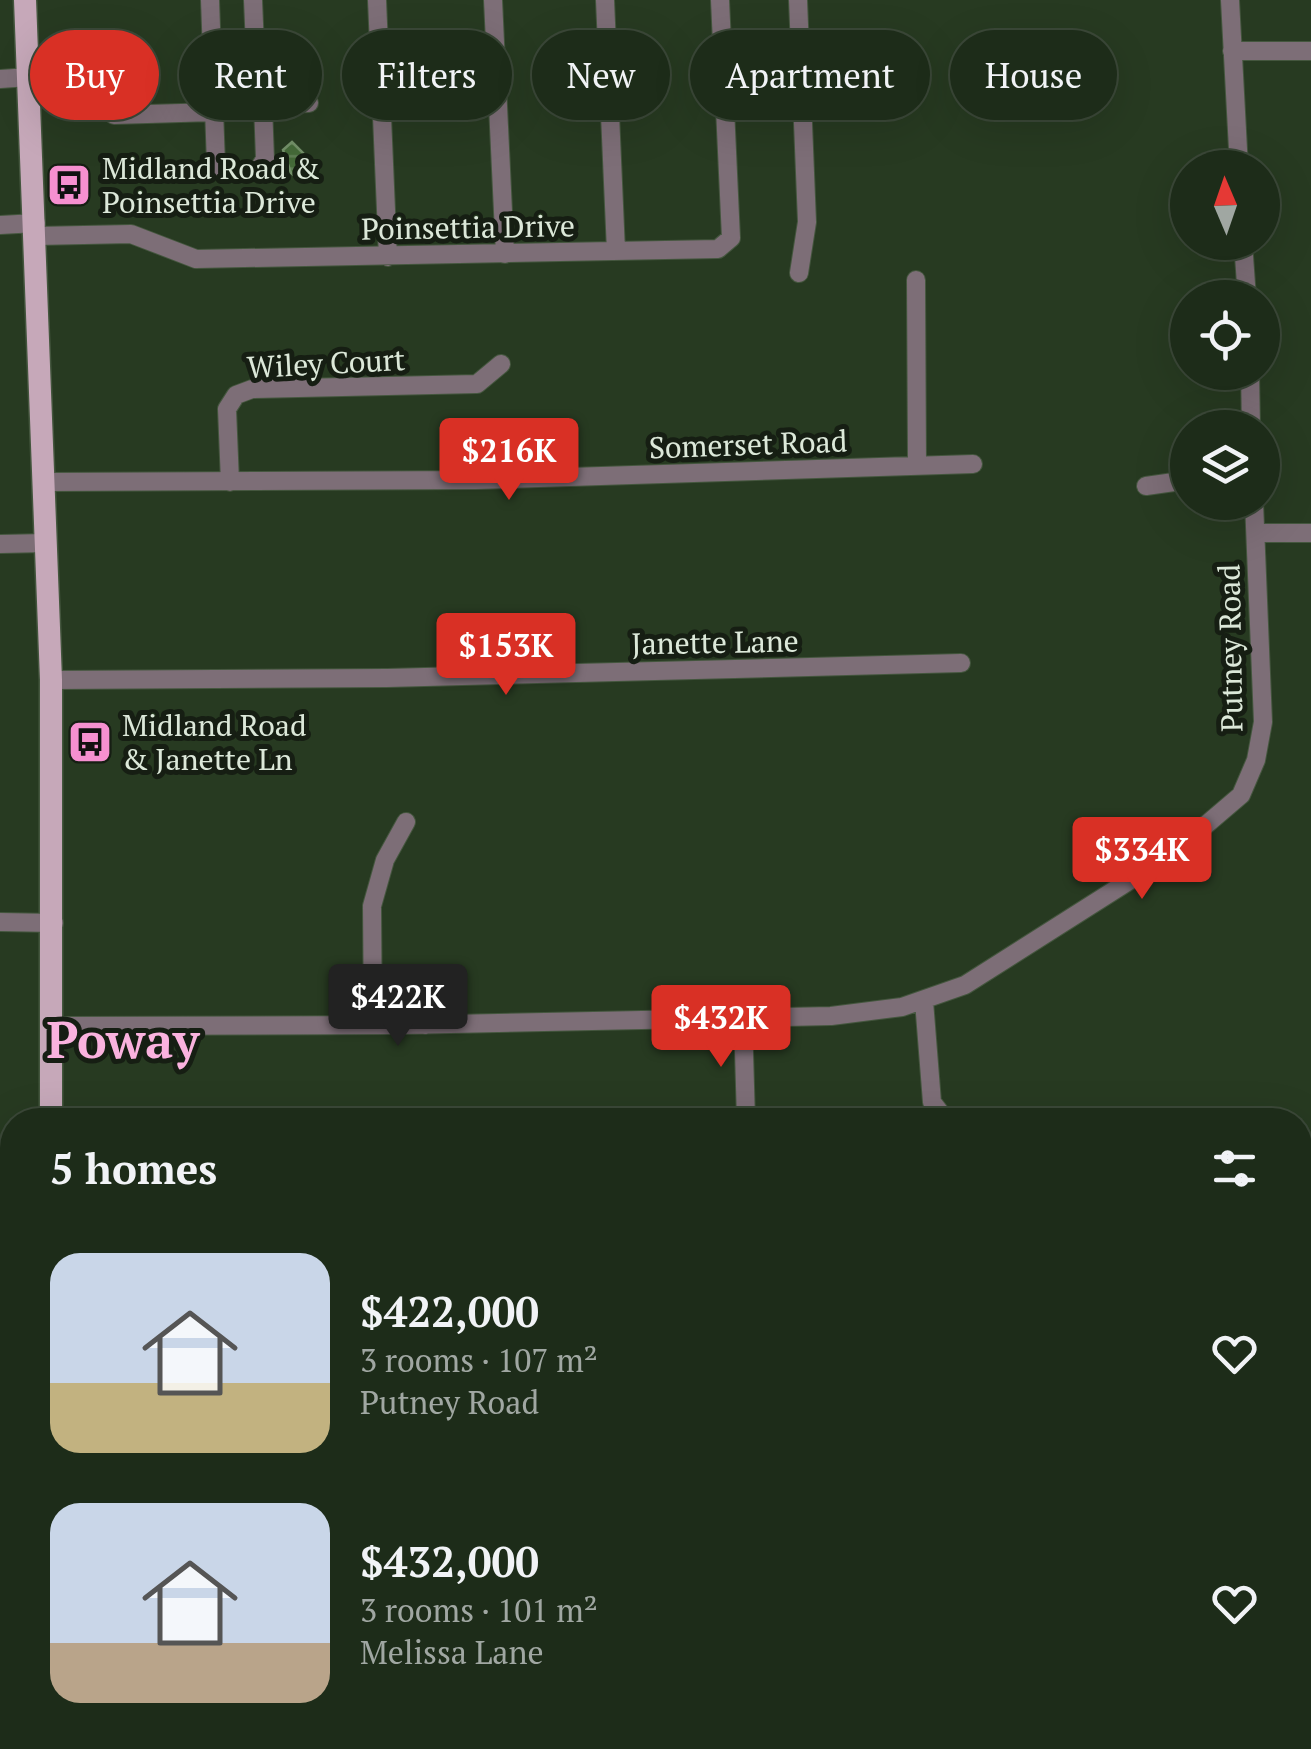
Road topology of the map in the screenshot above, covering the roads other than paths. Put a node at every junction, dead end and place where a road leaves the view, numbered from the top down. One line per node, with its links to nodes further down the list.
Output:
1 (25, 0): 14 (main road)
2 (210, 0): 10 (street)
3 (253, 0): 11 (street)
4 (377, 0): 23 (street)
5 (493, 0): 22 (street)
6 (605, 0): 21 (street)
7 (720, 0): 21 (street, Poinsettia Drive)
8 (798, 0): 24 (street)
9 (1230, 0): 13 (street)
10 (211, 30)
11 (254, 30)
12 (1311, 51): 13 (street)
13 (1232, 52): 18 (street)
14 (29, 77): 15 (street); 20 (main road)
15 (0, 79)
16 (214, 120): 17 (street)
17 (264, 120)
18 (1238, 150)
19 (0, 225): 20 (street, Poinsettia Drive)
20 (36, 230): 23 (street, Poinsettia Drive); 29 (main road)
21 (616, 251): 22 (street, Poinsettia Drive)
22 (505, 254): 23 (street, Poinsettia Drive)
23 (388, 257)
24 (799, 272)
25 (916, 280): 28 (street)
26 (501, 364): 30 (street, Wiley Court)
27 (973, 464): 28 (street, Somerset Road)
28 (917, 466): 30 (street, Somerset Road)
29 (44, 482): 30 (street, Somerset Road); 36 (main road)
30 (230, 482)
31 (1170, 483): 32 (street)
32 (1146, 486)
33 (1255, 520): 34 (street, Putney Road)
34 (1256, 533): 35 (street); 44 (street, Putney Road)
35 (1311, 533)
36 (46, 543): 37 (street); 39 (main road)
37 (0, 544)
38 (961, 663): 39 (street, Janette Lane)
39 (51, 680): 42 (main road)
40 (406, 822): 43 (street)
41 (0, 922): 42 (street)
42 (54, 924): 48 (main road)
43 (373, 997): 46 (street); 47 (street)
44 (924, 1001): 45 (street, Putney Road); 51 (street)
45 (743, 1018): 46 (street, Putney Road); 50 (street)
46 (425, 1024): 47 (street, Putney Road)
47 (374, 1025): 48 (street, Putney Road)
48 (52, 1026): 49 (main road)
49 (51, 1108)
50 (746, 1108)
51 (937, 1108)

